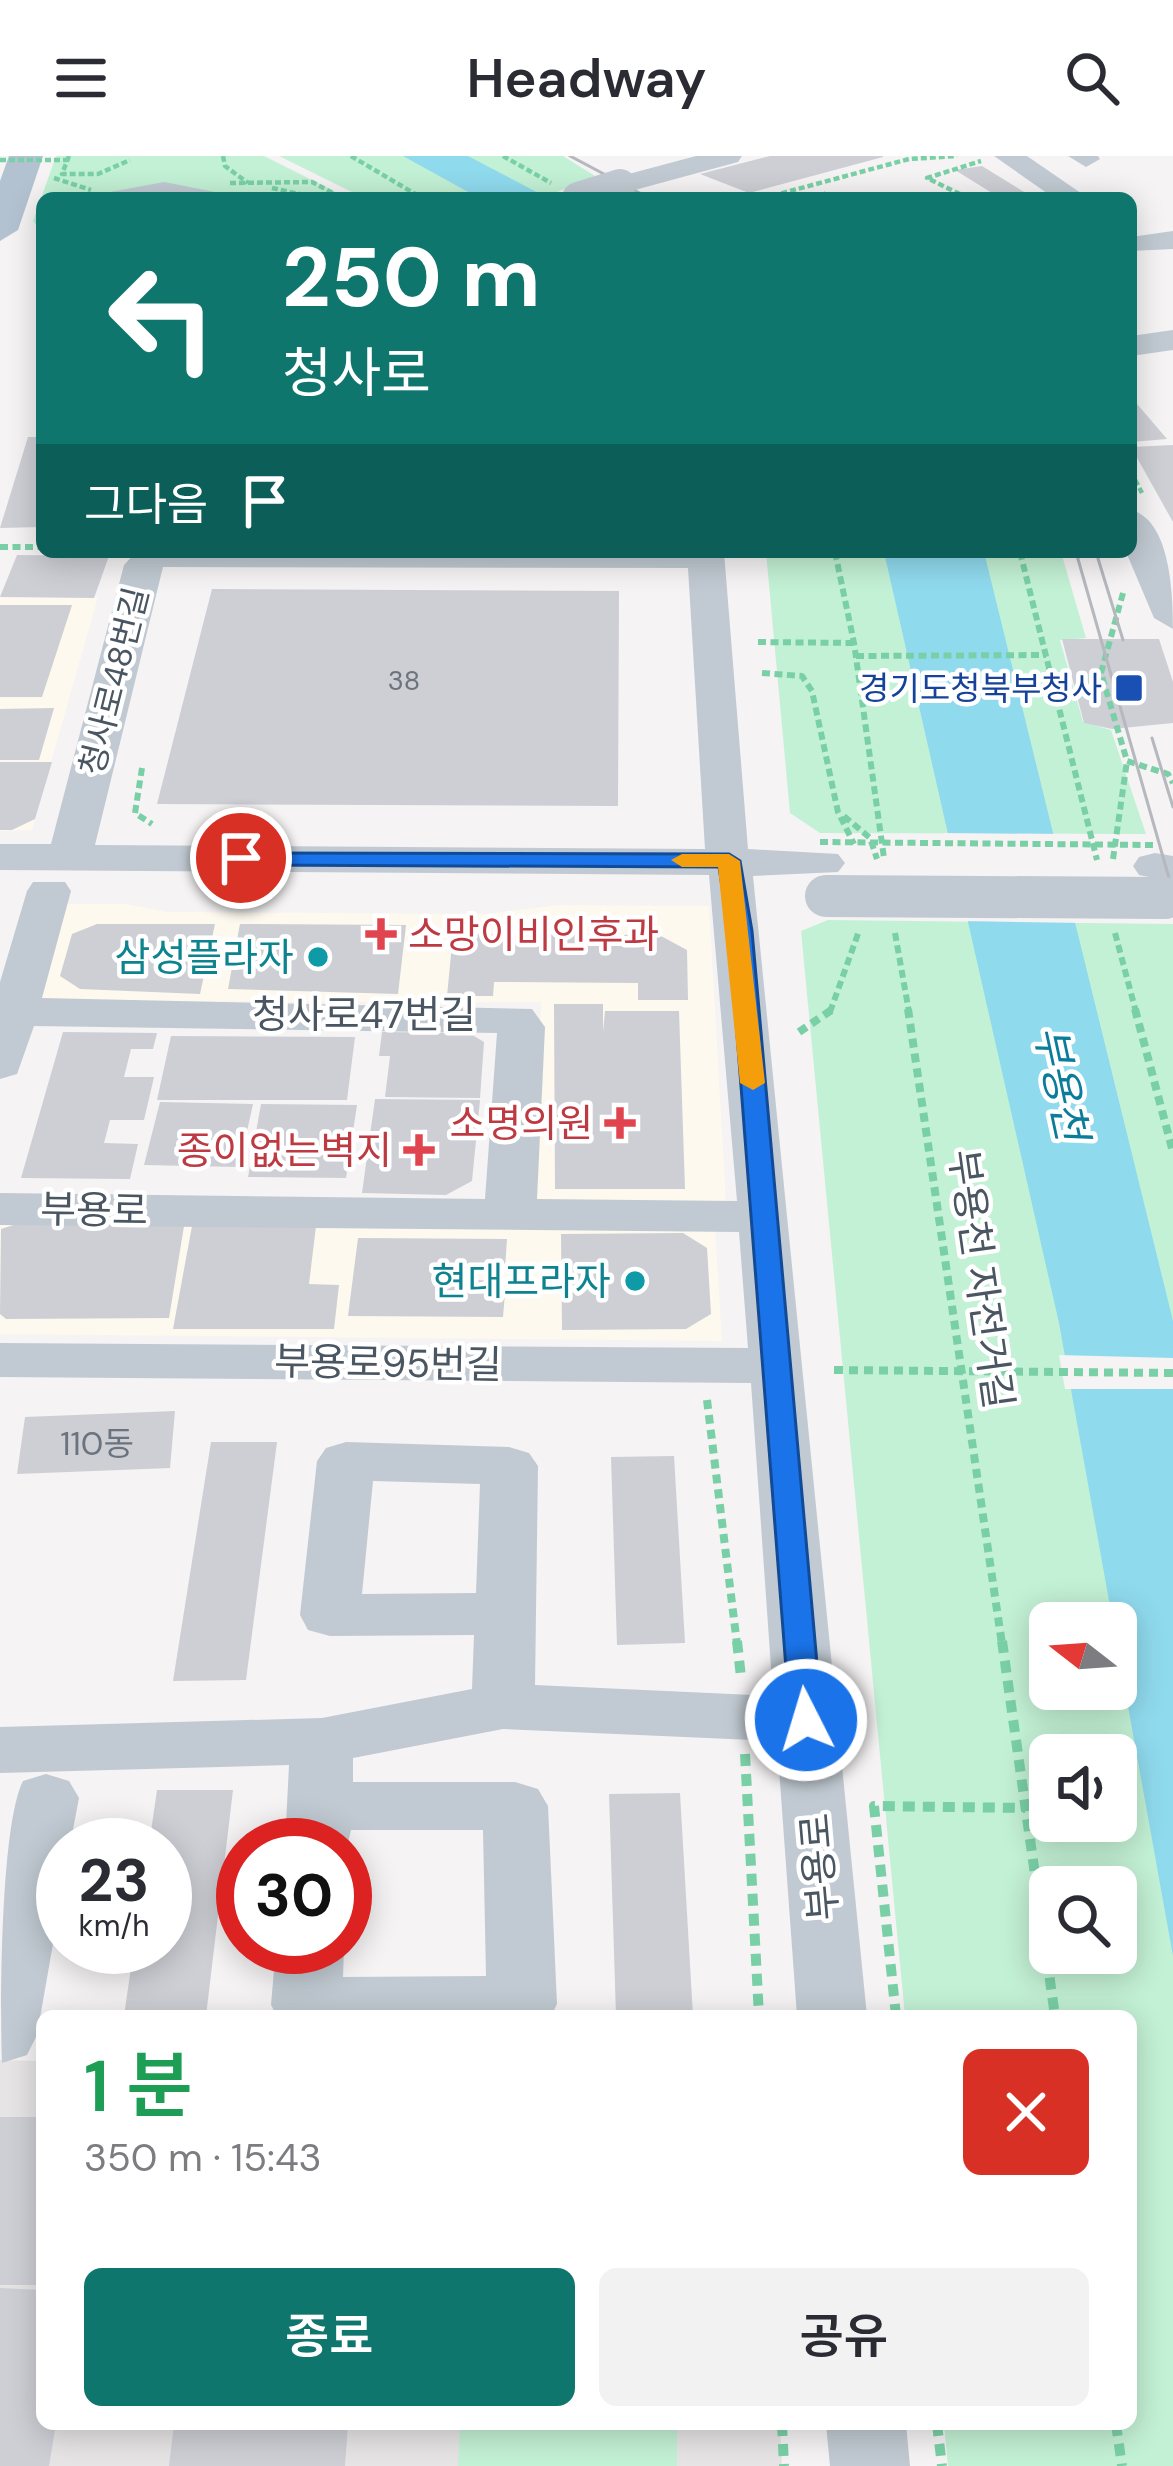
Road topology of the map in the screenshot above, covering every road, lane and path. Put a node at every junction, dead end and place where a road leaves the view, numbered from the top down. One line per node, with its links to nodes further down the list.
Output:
1 (223, 156): 13 (path)
2 (351, 156): 17 (path)
3 (503, 156): 18 (path)
4 (728, 156): 12 (street)
5 (958, 156): 20 (path)
6 (1077, 157): 10 (street)
7 (68, 158): 8 (path, bridge); 9 (path)
8 (0, 160)
9 (130, 160)
10 (1009, 161): 21 (path); 22 (street)
11 (33, 166): 14 (path); 23 (main road)
12 (652, 178): 18 (street, bridge); 19 (street)
13 (255, 185)
14 (90, 192)
15 (222, 192): 16 (path)
16 (286, 192)
17 (412, 192)
18 (567, 192)
19 (679, 192)
20 (786, 192)
21 (956, 192)
22 (1063, 192)
23 (0, 230)
24 (1173, 240): 25 (street)
25 (1137, 241)
26 (1173, 340): 27 (street)
27 (1137, 345)
28 (1137, 528): 31 (street)
29 (0, 547): 30 (path)
30 (36, 547)
31 (1159, 556): 37 (street)
32 (149, 558): 49 (street, 청사로48번길)
33 (705, 558): 51 (street, 부용로)
34 (837, 558): 39 (path)
35 (1022, 558): 40 (path)
36 (1109, 558): 43 (path)
37 (1173, 618)
38 (758, 642): 39 (path)
39 (854, 643): 41 (path)
40 (1046, 655): 41 (path); 43 (path)
41 (856, 656): 42 (path)
42 (762, 673)
43 (1127, 761): 45 (path)
44 (142, 768): 46 (path)
45 (1173, 783)
46 (153, 824)
47 (0, 857): 49 (street)
48 (823, 867): 50 (street, bridge); 50 (path, bridge); 51 (street)
49 (60, 874): 51 (street); 52 (street); 55 (street)
50 (1164, 875)
51 (731, 878): 60 (street, 부용로)
52 (0, 891)
53 (1111, 916): 57 (path)
54 (893, 921): 72 (path, 부용천 자전거길)
55 (15, 1012): 56 (street); 59 (street, 청사로47번길)
56 (0, 1064)
57 (1173, 1152)
58 (0, 1209): 59 (street, 부용로)
59 (510, 1214): 60 (street, 부용로)
60 (764, 1217): 62 (street, 부용로)
61 (0, 1360): 62 (street, 부용로95번길)
62 (777, 1366): 67 (street, 부용로)
63 (834, 1370): 64 (path, bridge)
64 (1173, 1373)
65 (509, 1614): 66 (street)
66 (503, 1706): 67 (street); 70 (street)
67 (806, 1720): 77 (street, 부용로)
68 (0, 1750): 70 (street)
69 (745, 1752): 76 (path)
70 (320, 1797): 74 (street)
71 (46, 1798): 80 (street)
72 (1025, 1808): 73 (path, 부용천 자전거길); 78 (path)
73 (1036, 1866)
74 (308, 1974)
75 (1051, 1974): 79 (path, 부용천 자전거길)
76 (760, 2010)
77 (831, 2010)
78 (895, 2010)
79 (1054, 2010)
80 (4, 2015)
81 (782, 2430): 85 (path)
82 (867, 2430): 86 (street)
83 (939, 2430): 87 (path)
84 (1117, 2430): 88 (path)
85 (784, 2466)
86 (870, 2466)
87 (942, 2466)
88 (1122, 2466)

